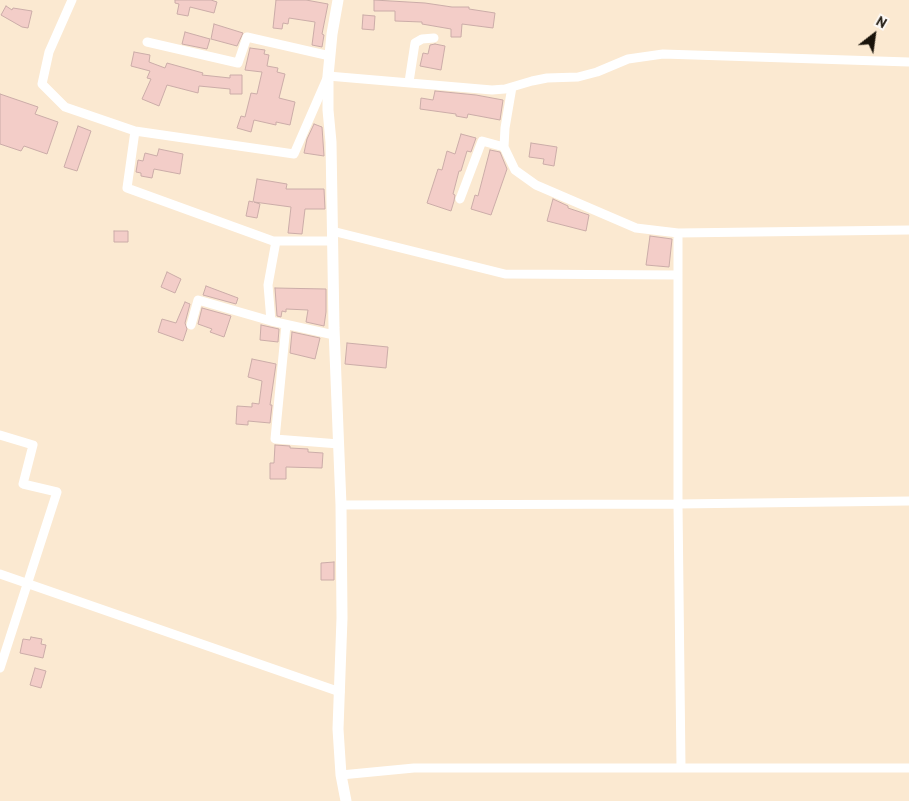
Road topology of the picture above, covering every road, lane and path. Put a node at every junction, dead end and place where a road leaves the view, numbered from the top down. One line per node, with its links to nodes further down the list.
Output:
1 (72, 0): 10 (street)
2 (338, 0): 5 (street)
3 (434, 38): 8 (street)
4 (147, 42): 5 (street)
5 (330, 56): 7 (street)
6 (909, 62): 9 (street)
7 (328, 76): 8 (street); 10 (street); 15 (street)
8 (409, 82): 9 (street)
9 (512, 88): 11 (street)
10 (135, 131): 16 (street)
11 (504, 147): 12 (street); 14 (street)
12 (460, 199)
13 (909, 230): 14 (street)
14 (678, 233): 17 (street)
15 (332, 236): 16 (street); 17 (street); 21 (street)
16 (276, 241): 18 (street)
17 (677, 275): 25 (street)
18 (271, 321): 19 (street); 20 (street)
19 (191, 325)
20 (286, 325): 21 (street); 23 (street)
21 (334, 335): 23 (street)
22 (0, 435): 28 (street)
23 (339, 444): 26 (street)
24 (909, 501): 25 (street)
25 (678, 504): 26 (street); 31 (street)
26 (341, 505): 30 (street)
27 (0, 574): 28 (street)
28 (28, 583): 29 (street); 30 (street)
29 (0, 668)
30 (340, 692): 33 (street)
31 (681, 767): 32 (street); 33 (street)
32 (909, 768)
33 (341, 775): 34 (street)
34 (346, 801)

